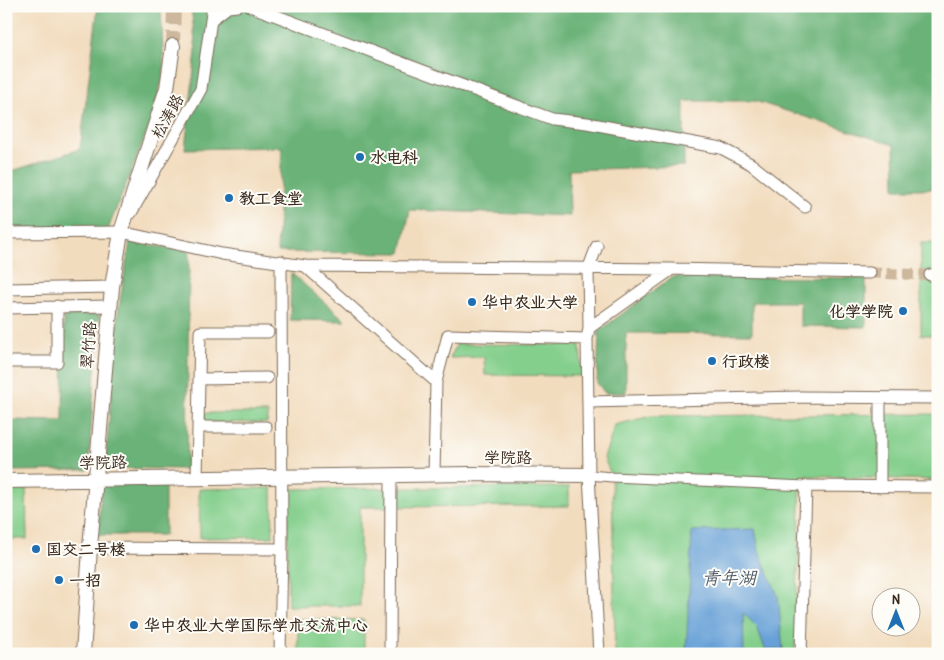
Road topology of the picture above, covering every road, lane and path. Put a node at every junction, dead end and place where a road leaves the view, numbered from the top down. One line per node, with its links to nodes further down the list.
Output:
1 (212, 6): 4 (street, 松涛路)
2 (238, 6): 4 (street)
3 (250, 6): 6 (street)
4 (210, 20): 7 (street, 松涛路)
5 (173, 46): 7 (street, 翠竹路)
6 (806, 207)
7 (120, 232): 8 (street); 10 (street); 15 (street, 翠竹路)
8 (6, 233)
9 (597, 246): 13 (street)
10 (281, 261): 11 (street); 35 (street)
11 (306, 266): 13 (street); 26 (street)
12 (672, 269): 13 (street); 14 (street); 20 (street)
13 (588, 270): 20 (street)
14 (870, 273)
15 (112, 287): 16 (street); 18 (street, 翠竹路)
16 (6, 289)
17 (57, 306): 18 (street); 19 (street); 23 (street)
18 (109, 306): 37 (street, 翠竹路)
19 (6, 308)
20 (590, 328): 22 (street)
21 (268, 332): 25 (street)
22 (587, 340): 26 (street); 29 (street)
23 (6, 362)
24 (267, 378): 25 (street)
25 (199, 379): 30 (street)
26 (436, 382): 34 (street)
27 (880, 398): 28 (street); 29 (street); 40 (street)
28 (938, 398)
29 (588, 402): 32 (street)
30 (198, 427): 31 (street); 36 (street)
31 (266, 427)
32 (589, 474): 34 (street, 学院路); 39 (street); 47 (street)
33 (391, 475): 34 (street, 学院路); 35 (street, 学院路); 46 (street)
34 (434, 475)
35 (281, 477): 36 (street, 学院路); 43 (street)
36 (198, 478): 37 (street, 学院路)
37 (95, 480): 38 (street, 学院路); 42 (street, 翠竹路)
38 (6, 481)
39 (806, 486): 40 (street); 48 (street)
40 (880, 487): 41 (street)
41 (938, 489)
42 (90, 548): 43 (street); 44 (street, 翠竹路)
43 (282, 549): 45 (street)
44 (83, 654)
45 (280, 654)
46 (390, 654)
47 (599, 654)
48 (801, 654)

